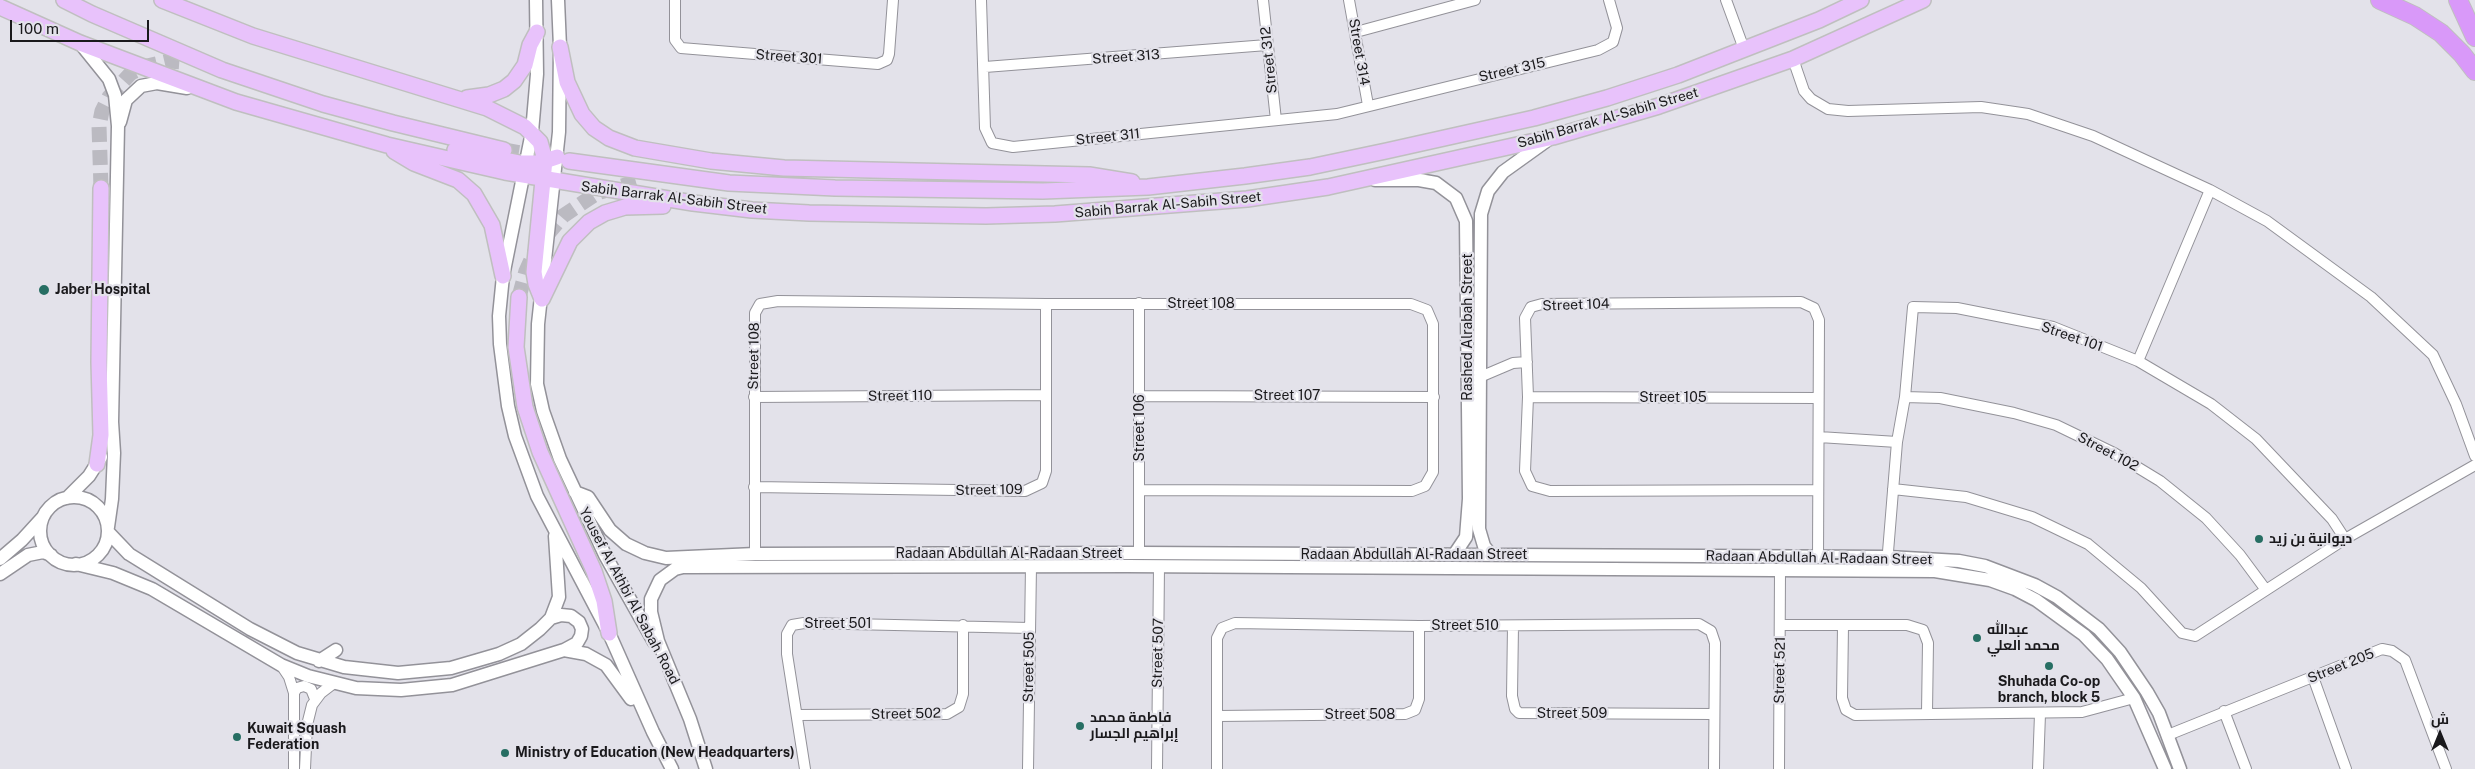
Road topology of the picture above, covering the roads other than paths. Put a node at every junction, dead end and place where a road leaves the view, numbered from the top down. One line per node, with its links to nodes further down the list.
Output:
1 (64, 0): 28 (main road)
2 (162, 0): 31 (main road)
3 (536, 0): 18 (street)
4 (558, 0): 23 (street)
5 (675, 0): 6 (street, Street 301)
6 (893, 0)
7 (981, 0): 27 (street, Street 311)
8 (1263, 0): 22 (street, Street 312)
9 (1350, 0): 19 (street, Street 314)
10 (1475, 0): 19 (street)
11 (1609, 0): 32 (street, Street 315)
12 (1726, 0): 24 (street)
13 (1861, 0): 24 (main road, Sabih Barrak Al-Sabih Street)
14 (1923, 0): 25 (main road, Sabih Barrak Al-Sabih Street)
15 (2380, 0): 29 (highway)
16 (2458, 0): 20 (highway)
17 (0, 7): 21 (main road, Sabih Barrak Al-Sabih Street)
18 (537, 32): 31 (main road); 35 (street)
19 (1356, 32): 32 (street, Street 314)
20 (2475, 37)
21 (80, 43): 30 (main road, Sabih Barrak Al-Sabih Street); 34 (street)
22 (1267, 45): 27 (street, Street 313); 33 (street, Street 312)
23 (560, 46): 39 (street); 44 (main road)
24 (1744, 49): 44 (main road, Sabih Barrak Al-Sabih Street)
25 (1793, 59): 36 (main road, Sabih Barrak Al-Sabih Street); 47 (street)
26 (182, 62): 28 (main road)
27 (985, 67): 33 (street, Street 311)
28 (222, 70): 38 (main road)
29 (2475, 71)
30 (197, 89): 34 (street); 37 (main road, Sabih Barrak Al-Sabih Street)
31 (455, 97): 35 (main road)
32 (1368, 105): 33 (street, Street 311)
33 (1276, 120)
34 (118, 126): 64 (street)
35 (532, 132): 39 (main road); 40 (street)
36 (1553, 137): 41 (main road, Sabih Barrak Al-Sabih Street); 56 (street, Rashed Alrabah Street)
37 (387, 145): 40 (main road, Sabih Barrak Al-Sabih Street); 49 (main road)
38 (504, 150)
39 (557, 160): 40 (main road, Sabih Barrak Al-Sabih Street); 42 (main road); 46 (main road, Sabih Barrak Al-Sabih Street)
40 (526, 170): 42 (main road, Sabih Barrak Al-Sabih Street); 49 (street)
41 (1360, 178): 48 (main road, Sabih Barrak Al-Sabih Street); 78 (street, Rashed Alrabah Street)
42 (549, 181): 48 (main road, Sabih Barrak Al-Sabih Street); 51 (main road)
43 (636, 182): 46 (main road)
44 (1148, 187): 46 (main road, Sabih Barrak Al-Sabih Street)
45 (101, 188): 68 (main road)
46 (986, 190)
47 (2210, 190): 54 (street); 67 (street)
48 (693, 203): 51 (main road)
49 (503, 276): 77 (street)
50 (519, 297): 108 (main road)
51 (542, 299): 74 (street, Yousef Al Athbi Al Sabah Road)
52 (1046, 304): 53 (street, Street 108); 57 (street, Street 109); 59 (street, Street 108)
53 (1139, 304): 58 (street, Street 106); 60 (street, Street 108)
54 (2138, 361): 62 (street, Street 101); 80 (street, Street 101)
55 (1526, 362): 56 (street); 61 (street, Street 104); 63 (street, Street 104)
56 (1480, 377): 78 (street, Rashed Alrabah Street)
57 (1045, 395): 59 (street, Street 110); 70 (street, Street 109)
58 (1140, 396): 60 (street, Street 107); 72 (street, Street 106)
59 (754, 397): 70 (street, Street 108)
60 (1434, 397): 72 (street, Street 108)
61 (1528, 397): 63 (street, Street 105); 73 (street, Street 104)
62 (1905, 397): 66 (street, Street 101); 100 (street, Street 102)
63 (1818, 398): 65 (street, Street 104)
64 (112, 422): 68 (street); 79 (street)
65 (1819, 438): 66 (street); 73 (street, Street 104)
66 (1897, 442): 71 (street, Street 101)
67 (2475, 456)
68 (97, 464): 75 (street)
69 (2475, 465): 80 (street)
70 (754, 488): 81 (street, Street 108)
71 (1893, 488): 93 (street, Street 101); 100 (street)
72 (1140, 490): 82 (street, Street 106)
73 (1817, 490): 88 (street, Street 104)
74 (575, 492): 87 (street, Radaan Abdullah Al-Radaan Street); 114 (street, Yousef Al Athbi Al Sabah Road)
75 (67, 498): 76 (street); 79 (street)
76 (43, 517): 84 (street); 86 (street)
77 (553, 524): 101 (street); 108 (street)
78 (1473, 529): 83 (street, Rashed Alrabah Street); 85 (street, Rashed Alrabah Street)
79 (108, 530): 92 (street); 111 (street)
80 (2345, 539): 100 (street)
81 (755, 554): 87 (street, Radaan Abdullah Al-Radaan Street); 89 (street, Radaan Abdullah Al-Radaan Street)
82 (1139, 554): 89 (street, Radaan Abdullah Al-Radaan Street); 90 (street, Radaan Abdullah Al-Radaan Street)
83 (1454, 555): 85 (street, Radaan Abdullah Al-Radaan Street); 91 (street, Radaan Abdullah Al-Radaan Street)
84 (51, 556): 92 (street); 97 (street)
85 (1491, 556): 88 (street, Radaan Abdullah Al-Radaan Street)
86 (0, 558)
87 (666, 558): 98 (street)
88 (1818, 558): 93 (street, Radaan Abdullah Al-Radaan Street)
89 (917, 560): 94 (street, Radaan Abdullah Al-Radaan Street); 98 (street, Radaan Abdullah Al-Radaan Street)
90 (1265, 560): 91 (street, Radaan Abdullah Al-Radaan Street); 95 (street, Radaan Abdullah Al-Radaan Street)
91 (1340, 561): 96 (street, Radaan Abdullah Al-Radaan Street)
92 (76, 564): 112 (street)
93 (1887, 564): 96 (street, Radaan Abdullah Al-Radaan Street); 99 (street, Radaan Abdullah Al-Radaan Street)
94 (1031, 566): 95 (street, Radaan Abdullah Al-Radaan Street); 107 (street, Street 505)
95 (1159, 566): 133 (street, Street 507)
96 (1780, 571): 102 (street, Street 521)
97 (0, 574)
98 (667, 574): 114 (street)
99 (1993, 575): 118 (street, Radaan Abdullah Al-Radaan Street); 126 (street, Radaan Abdullah Al-Radaan Street)
100 (2266, 590)
101 (551, 618): 110 (street); 111 (street)
102 (1780, 625): 106 (street); 136 (street, Street 521)
103 (964, 626): 107 (street, Street 501); 123 (street, Street 502); 123 (street, Street 501)
104 (1419, 626): 105 (street, Street 510); 124 (street, Street 508); 124 (street, Street 510)
105 (1513, 626): 121 (street, Street 509); 121 (street, Street 510)
106 (1843, 626): 120 (street); 120 (street)
107 (1030, 628): 132 (street, Street 505)
108 (609, 633): 125 (street)
109 (336, 650): 111 (street)
110 (564, 650): 115 (street); 125 (street)
111 (319, 661)
112 (281, 666): 115 (street); 116 (street)
113 (2313, 677): 119 (street, Street 205); 141 (street); 142 (street, Street 205)
114 (674, 680): 130 (street, Yousef Al Athbi Al Sabah Road)
115 (334, 683): 117 (street)
116 (294, 693): 117 (street); 127 (street)
117 (315, 698): 128 (street)
118 (2134, 698): 122 (street); 138 (street, Radaan Abdullah Al-Radaan Street)
119 (2224, 711): 126 (street, Street 205); 140 (street)
120 (1927, 712): 122 (street)
121 (1713, 714): 135 (street, Street 510)
122 (2040, 714): 137 (street)
123 (798, 715): 131 (street, Street 501)
124 (1218, 716): 134 (street, Street 510)
125 (653, 732): 129 (street)
126 (2168, 735): 139 (street, Radaan Abdullah Al-Radaan Street)
127 (294, 769)
128 (305, 769)
129 (672, 769)
130 (706, 769)
131 (805, 769)
132 (1028, 769)
133 (1157, 769)
134 (1216, 769)
135 (1714, 769)
136 (1779, 769)
137 (2038, 769)
138 (2165, 769)
139 (2180, 769)
140 (2246, 769)
141 (2346, 769)
142 (2446, 769)

